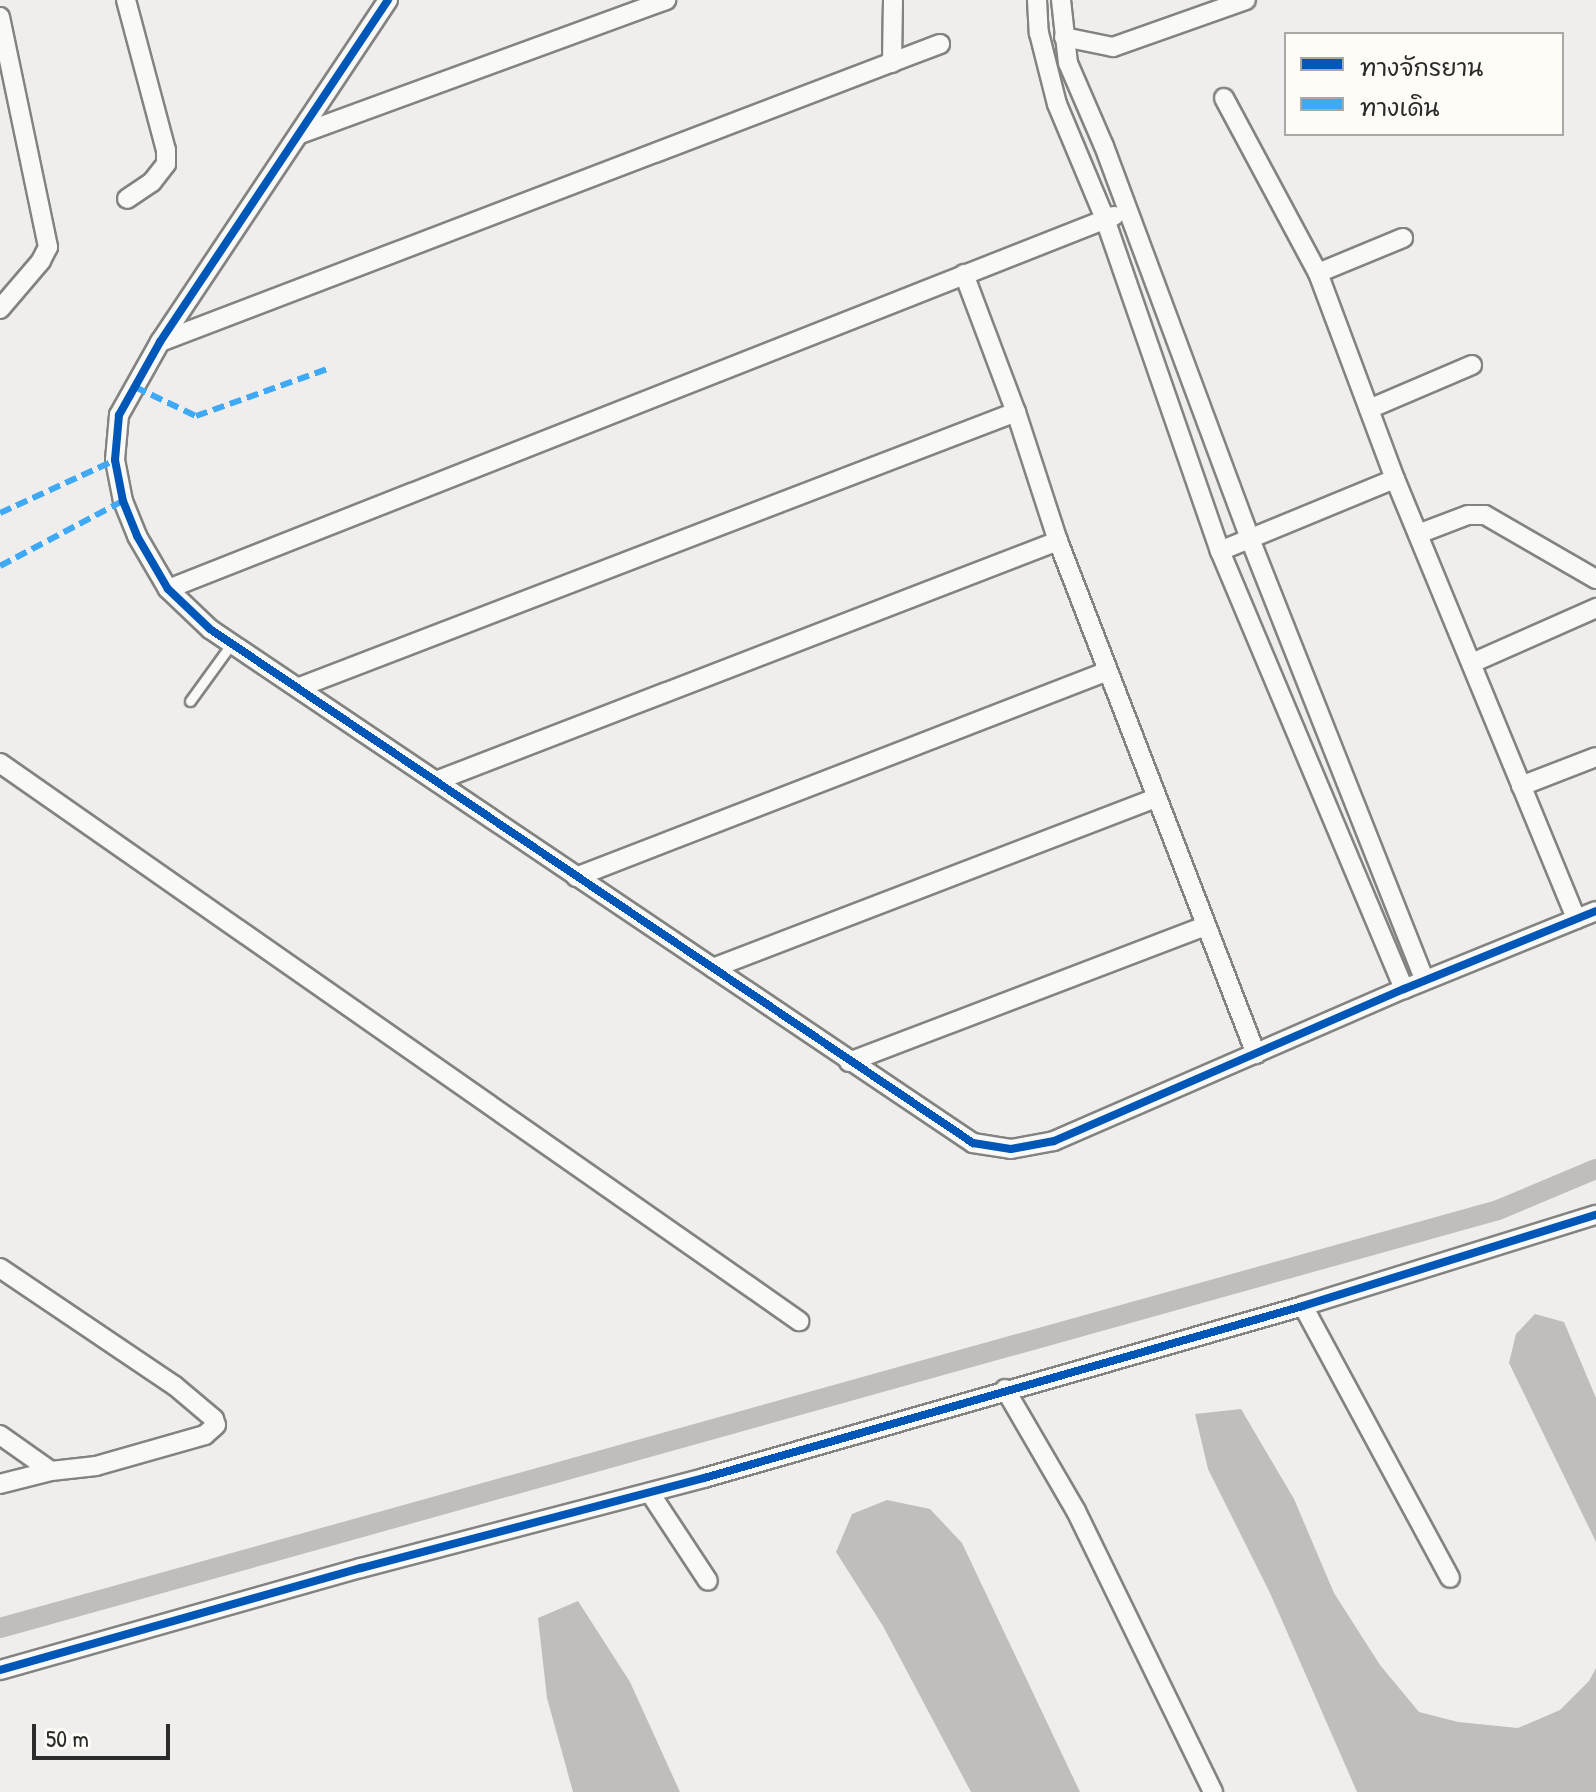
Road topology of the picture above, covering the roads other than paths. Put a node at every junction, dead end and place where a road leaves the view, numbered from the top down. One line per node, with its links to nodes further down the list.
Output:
1 (126, 0): 14 (street)
2 (388, 0): 13 (street)
3 (666, 0): 13 (street)
4 (893, 0): 11 (street)
5 (1037, 0): 16 (street)
6 (1061, 0): 9 (street)
7 (1246, 0): 9 (street)
8 (0, 17): 20 (street)
9 (1064, 37): 15 (street)
10 (940, 44): 11 (street)
11 (892, 63): 21 (street)
12 (1224, 98): 18 (street)
13 (300, 134): 21 (street)
14 (127, 199)
15 (1128, 212): 16 (street); 27 (street)
16 (1105, 219): 19 (street); 29 (street)
17 (1403, 238): 18 (street)
18 (1318, 273): 23 (street)
19 (964, 274): 24 (street); 31 (street)
20 (0, 309)
21 (160, 342): 31 (street)
22 (1472, 365): 23 (street)
23 (1369, 409): 25 (street)
24 (1016, 412): 28 (street); 36 (street)
25 (1395, 479): 26 (street); 27 (street)
26 (1418, 534): 30 (street); 34 (street)
27 (1250, 539): 29 (street); 48 (street)
28 (1058, 541): 35 (street); 40 (street)
29 (1220, 551): 49 (street)
30 (1596, 579)
31 (168, 589): 33 (street)
32 (1596, 608): 34 (street)
33 (232, 643): 36 (street); 37 (lane)
34 (1472, 663): 41 (street)
35 (1108, 671): 42 (street); 43 (street)
36 (300, 687): 40 (street)
37 (190, 701)
38 (1596, 757): 41 (street)
39 (0, 763): 55 (street)
40 (436, 781): 43 (street)
41 (1521, 786): 45 (street)
42 (1156, 798): 46 (street); 47 (street)
43 (576, 877): 47 (street)
44 (1596, 911): 45 (street)
45 (1576, 919): 48 (street)
46 (1206, 926): 50 (street); 51 (street)
47 (713, 968): 51 (street)
48 (1425, 980): 49 (street)
49 (1404, 989): 50 (street)
50 (1256, 1054): 51 (street)
51 (849, 1062)
52 (1596, 1215): 54 (street)
53 (0, 1268): 58 (street)
54 (1303, 1306): 56 (street); 61 (street)
55 (799, 1321)
56 (1005, 1389): 60 (street); 64 (street)
57 (0, 1435): 58 (street)
58 (51, 1471): 59 (street)
59 (0, 1484)
60 (650, 1493): 62 (street); 63 (street)
61 (1450, 1578)
62 (708, 1581)
63 (0, 1670)
64 (1213, 1792)

